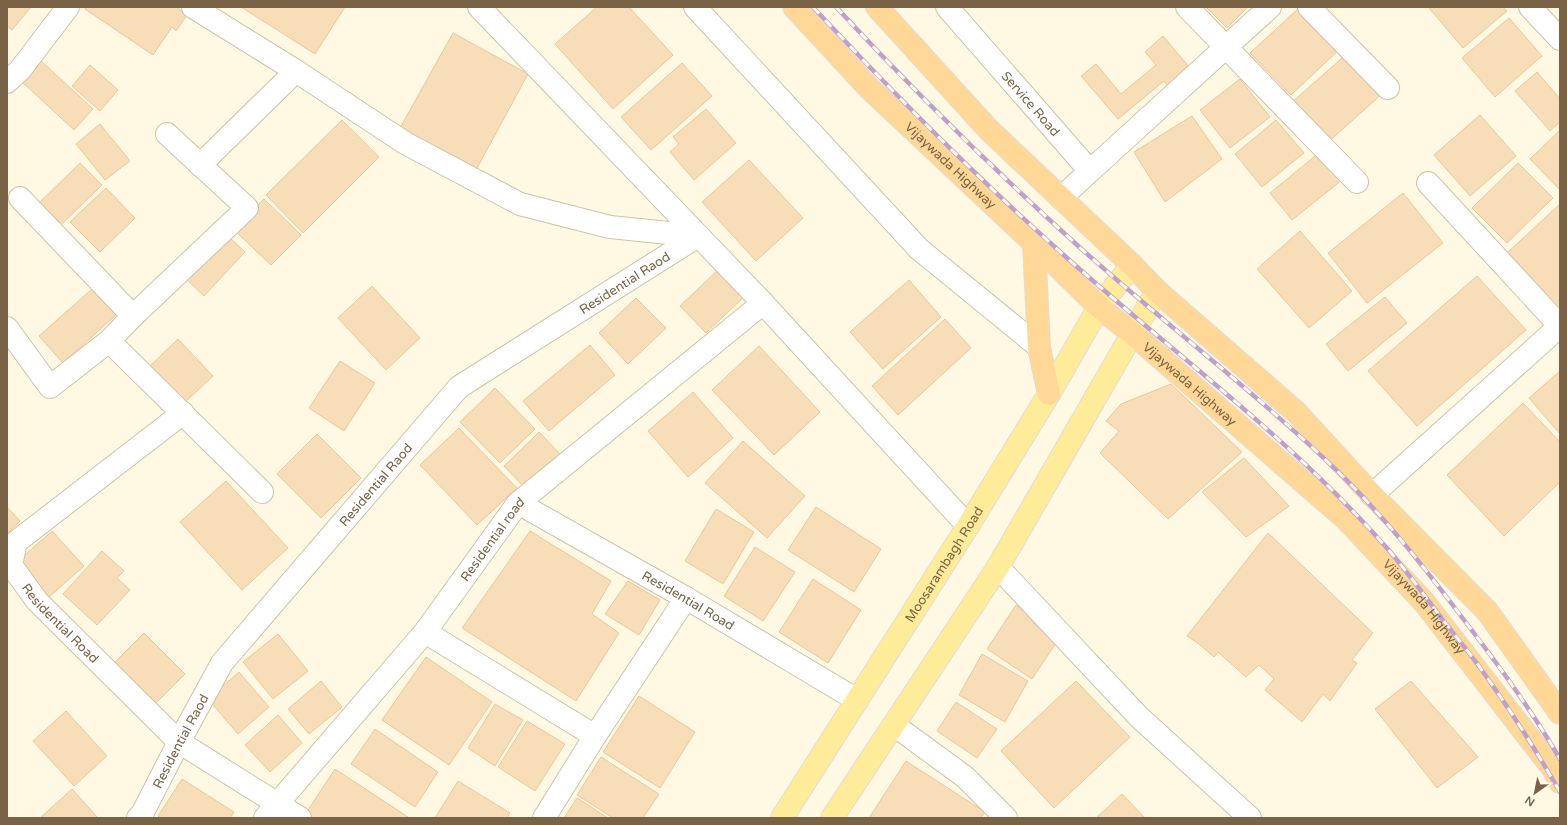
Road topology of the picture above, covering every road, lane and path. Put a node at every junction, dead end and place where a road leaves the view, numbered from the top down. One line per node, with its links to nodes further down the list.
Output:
1 (68, 7): 15 (street)
2 (193, 7): 14 (street)
3 (695, 7): 35 (street)
4 (794, 7): 25 (highway, Vijaywada Highway)
5 (877, 7): 23 (highway)
6 (947, 7): 19 (street, Service Road)
7 (1187, 7): 13 (street)
8 (1270, 7): 13 (street)
9 (1309, 7): 16 (street)
10 (1530, 7): 12 (street)
11 (477, 8): 24 (street)
12 (1560, 39)
13 (1227, 46): 19 (street); 20 (street)
14 (296, 71): 18 (street); 24 (street)
15 (7, 82)
16 (1388, 88)
17 (167, 134): 18 (street)
18 (200, 165): 30 (street)
19 (1090, 171): 23 (street)
20 (1357, 182)
21 (1428, 183): 31 (street)
22 (20, 198): 30 (street)
23 (1061, 198): 26 (highway)
24 (698, 236): 28 (street); 49 (street, Residential Raod)
25 (1034, 243): 29 (highway, Vijaywada Highway); 35 (highway)
26 (1132, 265): 27 (highway); 29 (main road, Moosarambagh Road)
27 (1157, 291): 33 (main road); 39 (highway)
28 (763, 303): 40 (street, Residential road); 41 (street)
29 (1099, 307): 33 (highway, Vijaywada Highway); 36 (main road, Moosarambagh Road)
30 (133, 316): 34 (street)
31 (1560, 326): 39 (street)
32 (7, 328): 34 (street)
33 (1133, 334): 42 (main road); 50 (highway, Vijaywada Highway)
34 (109, 341): 37 (street)
35 (1039, 347): 36 (highway)
36 (1049, 394): 41 (main road, Moosarambagh Road)
37 (183, 413): 38 (street); 49 (street, Residential Road)
38 (262, 492)
39 (1372, 496): 46 (highway)
40 (518, 503): 43 (street, Residential Road); 44 (street, Residential road)
41 (968, 526): 45 (main road, Moosarambagh Road)
42 (998, 568): 47 (main road); 58 (street)
43 (686, 598): 45 (street, Residential Road); 48 (street)
44 (426, 632): 48 (street); 51 (street, Residential road)
45 (857, 700): 55 (main road, Moosarambagh Road)
46 (1560, 713)
47 (894, 725): 56 (main road); 57 (street)
48 (595, 736): 54 (street)
49 (179, 742): 51 (street, Residential Road); 52 (street, Residential Raod)
50 (1560, 782)
51 (271, 811): 53 (street, Residential Road)
52 (138, 818)
53 (300, 818)
54 (544, 818)
55 (782, 818)
56 (832, 818)
57 (1006, 818)
58 (1250, 818)

